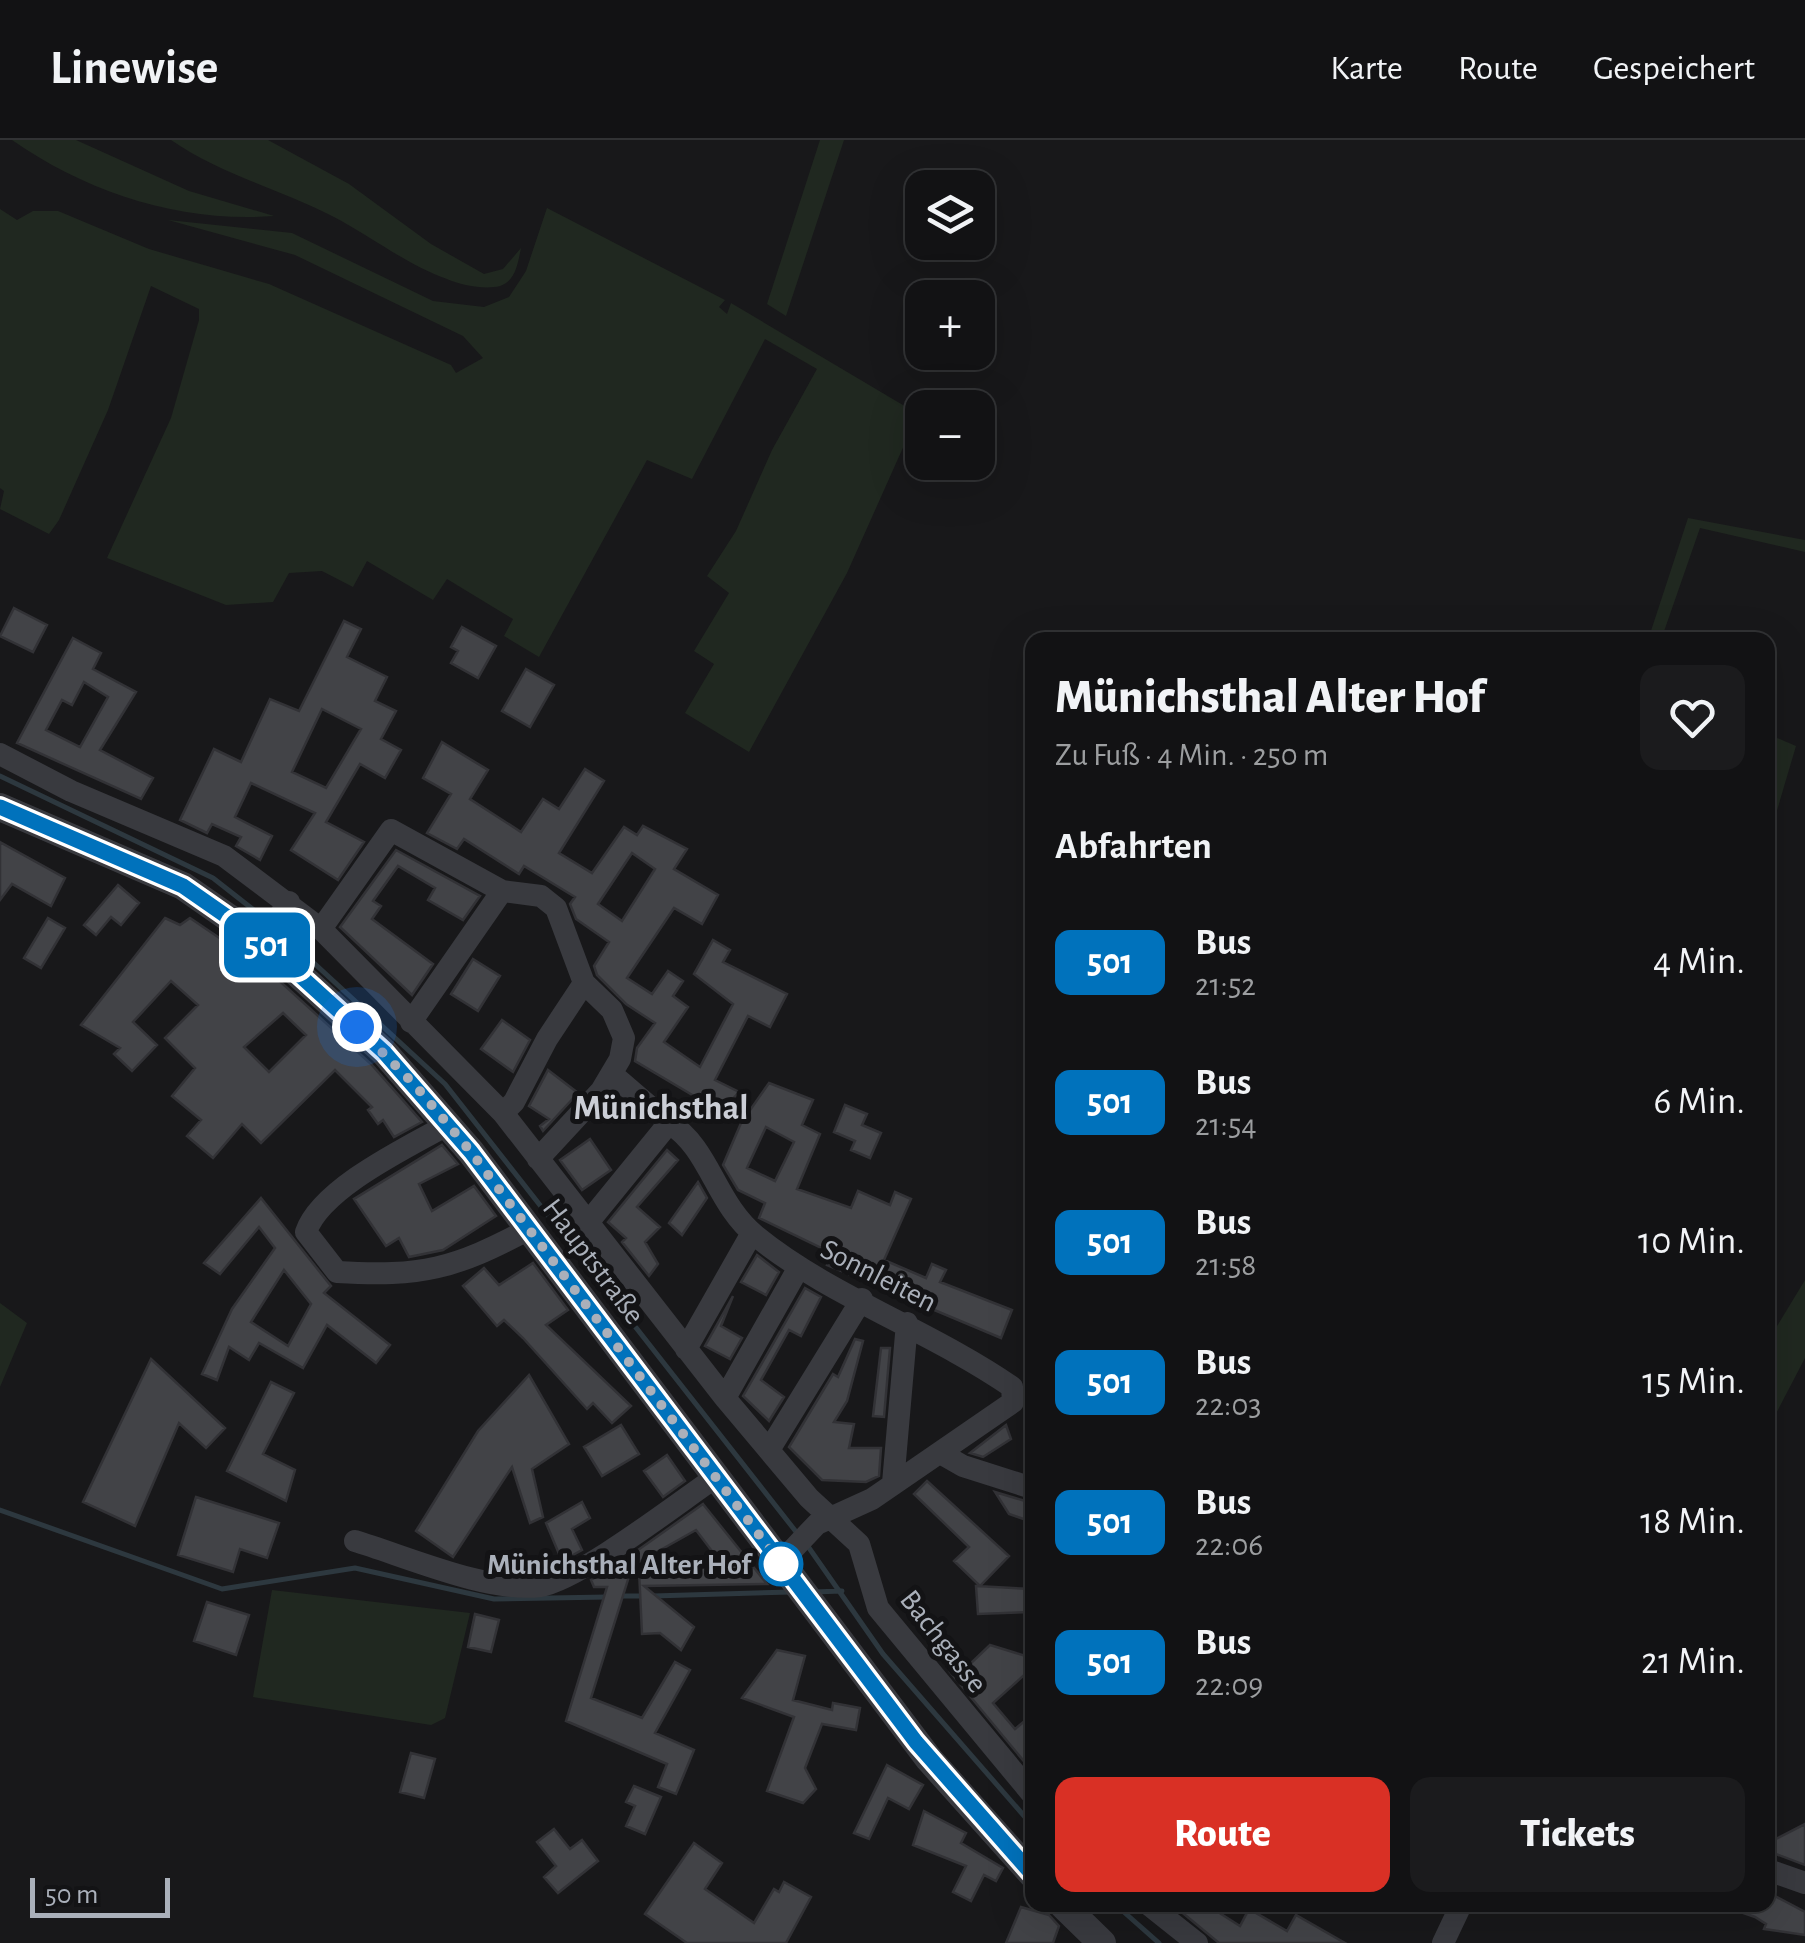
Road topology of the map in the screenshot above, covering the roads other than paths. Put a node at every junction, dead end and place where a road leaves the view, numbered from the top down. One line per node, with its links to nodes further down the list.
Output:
1 (0, 754): 4 (street, Hauptstraße)
2 (0, 807): 4 (street, Hauptstraße)
3 (502, 891): 5 (street); 6 (street); 7 (street)
4 (275, 923): 5 (street, Hauptstraße); 11 (street, Hauptstraße)
5 (320, 929): 7 (street, Hauptstraße)
6 (584, 983): 8 (street); 9 (street)
7 (412, 1022): 9 (street, Hauptstraße)
8 (612, 1074): 10 (street, Sonnleiten); 12 (street)
9 (503, 1113): 12 (street, Hauptstraße)
10 (670, 1123): 13 (street); 15 (street, Sonnleiten)
11 (449, 1124): 14 (street, Hauptstraße); 14 (street)
12 (538, 1159): 13 (street, Hauptstraße)
13 (586, 1225): 19 (street, Hauptstraße)
14 (529, 1229): 24 (street, Hauptstraße)
15 (752, 1233): 16 (street, Sonnleiten); 19 (street)
16 (798, 1267): 17 (street, Sonnleiten); 20 (street)
17 (862, 1299): 18 (street, Sonnleiten); 22 (street)
18 (907, 1323): 21 (street, Sonnleiten); 25 (street)
19 (686, 1349): 20 (street, Hauptstraße)
20 (725, 1398): 22 (street, Hauptstraße)
21 (1023, 1403): 23 (street, Sonnleiten)
22 (768, 1450): 27 (street, Hauptstraße)
23 (942, 1454): 25 (street, Sonnleiten); 26 (street)
24 (716, 1477): 28 (street); 29 (street, Hauptstraße)
25 (893, 1483): 27 (street, Sonnleiten)
26 (1025, 1486)
27 (824, 1519): 29 (street); 30 (street, Bachgasse)
28 (355, 1541)
29 (794, 1574): 31 (street, Hauptstraße)
30 (1025, 1786)
31 (1025, 1866)
32 (1775, 1872): 33 (street)
33 (1805, 1883)
34 (1070, 1912): 37 (street)
35 (1158, 1912): 38 (street)
36 (1458, 1912): 39 (street)
37 (1102, 1943)
38 (1196, 1943)
39 (1443, 1943)

